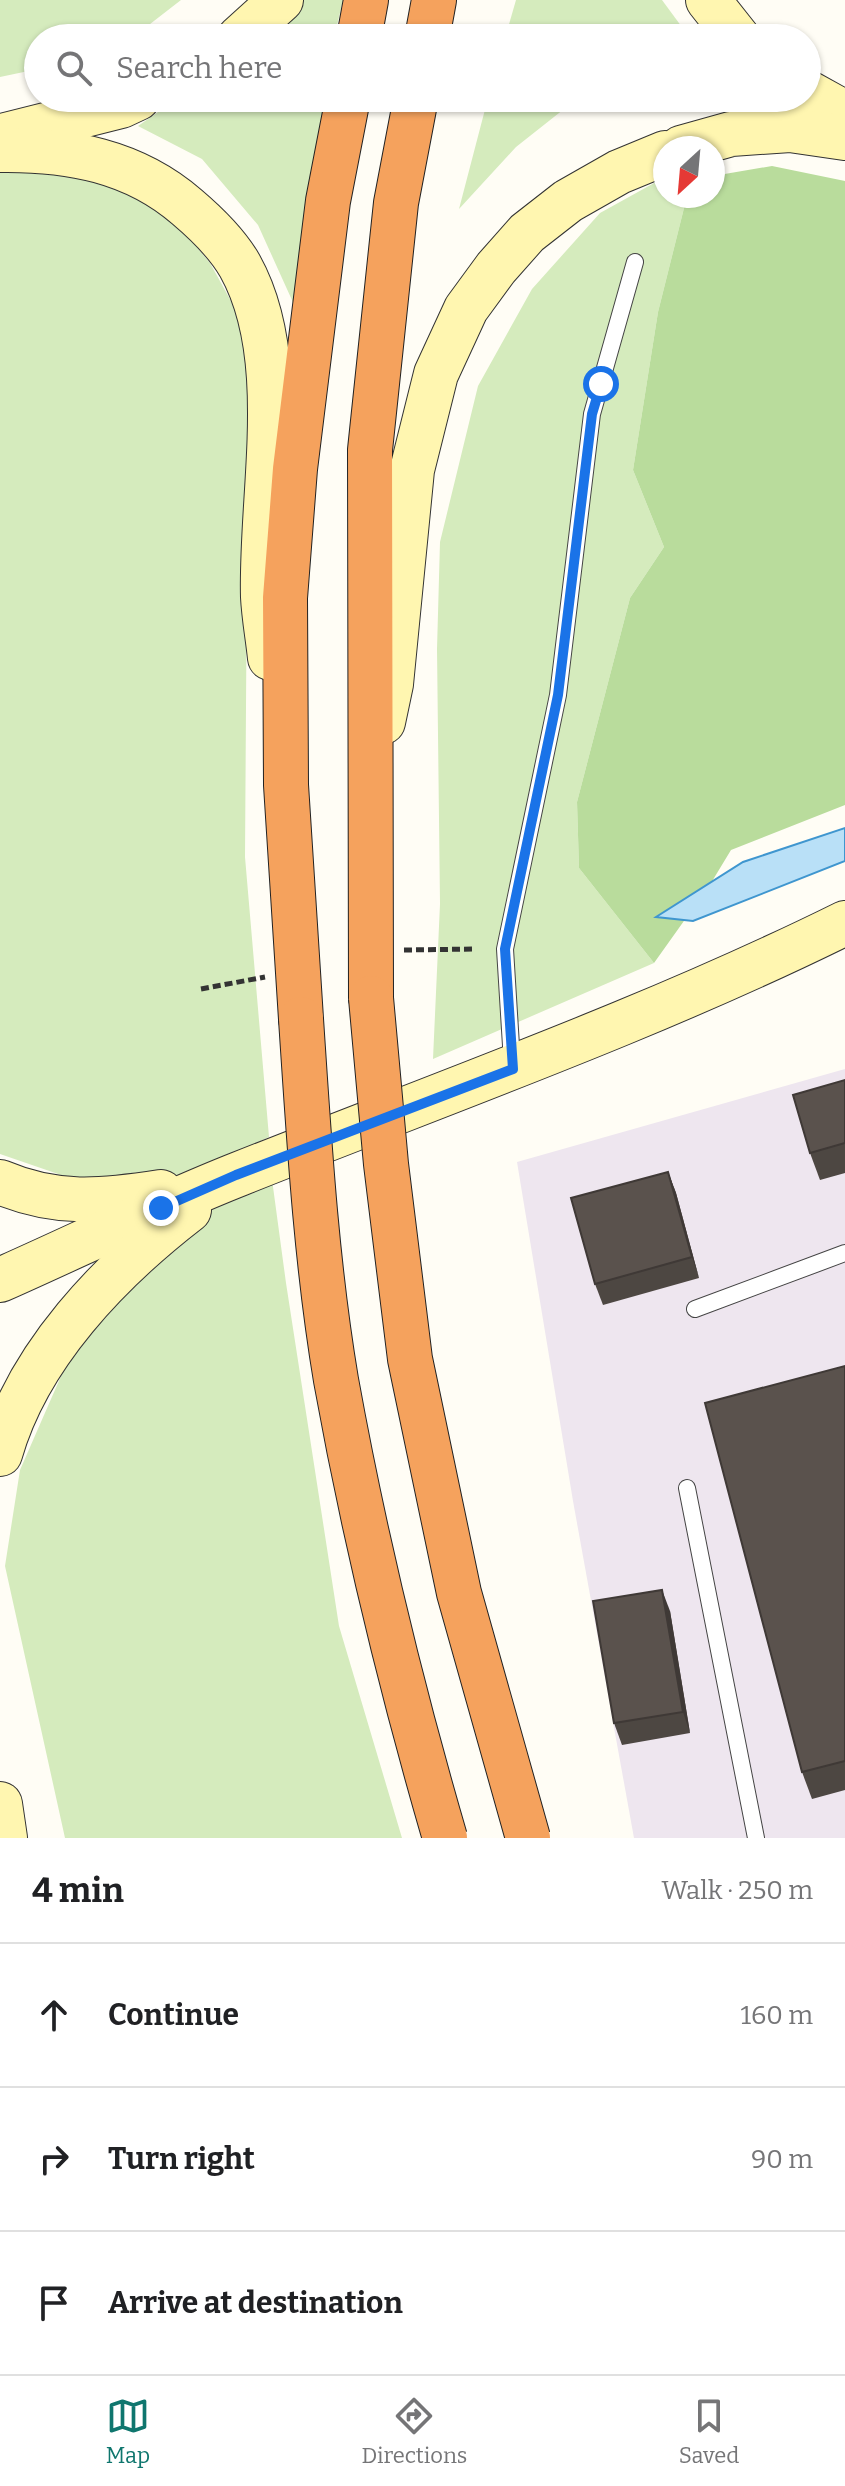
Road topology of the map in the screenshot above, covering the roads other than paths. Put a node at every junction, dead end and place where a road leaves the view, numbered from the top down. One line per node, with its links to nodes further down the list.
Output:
1 (281, 0): 5 (main road)
2 (366, 0): 6 (highway)
3 (434, 0): 7 (highway)
4 (708, 0): 8 (main road)
5 (254, 24)
6 (362, 24)
7 (430, 24)
8 (727, 24)
9 (821, 100): 13 (main road)
10 (98, 112): 15 (main road)
11 (345, 112): 20 (highway)
12 (413, 112): 21 (highway)
13 (845, 113)
14 (724, 136): 16 (main road)
15 (0, 137)
16 (845, 138)
17 (0, 150): 20 (main road)
18 (653, 158): 21 (main road)
19 (635, 262): 23 (lane)
20 (286, 785): 33 (highway, bridge)
21 (370, 791): 34 (highway, bridge)
22 (845, 923): 23 (main road)
23 (513, 1069): 24 (main road)
24 (225, 1180): 25 (main road); 27 (main road); 29 (main road)
25 (0, 1182)
26 (845, 1253): 28 (lane)
27 (0, 1280)
28 (695, 1309)
29 (0, 1454)
30 (687, 1488): 35 (lane)
31 (0, 1804): 32 (main road)
32 (5, 1838)
33 (445, 1838)
34 (528, 1838)
35 (756, 1838)

